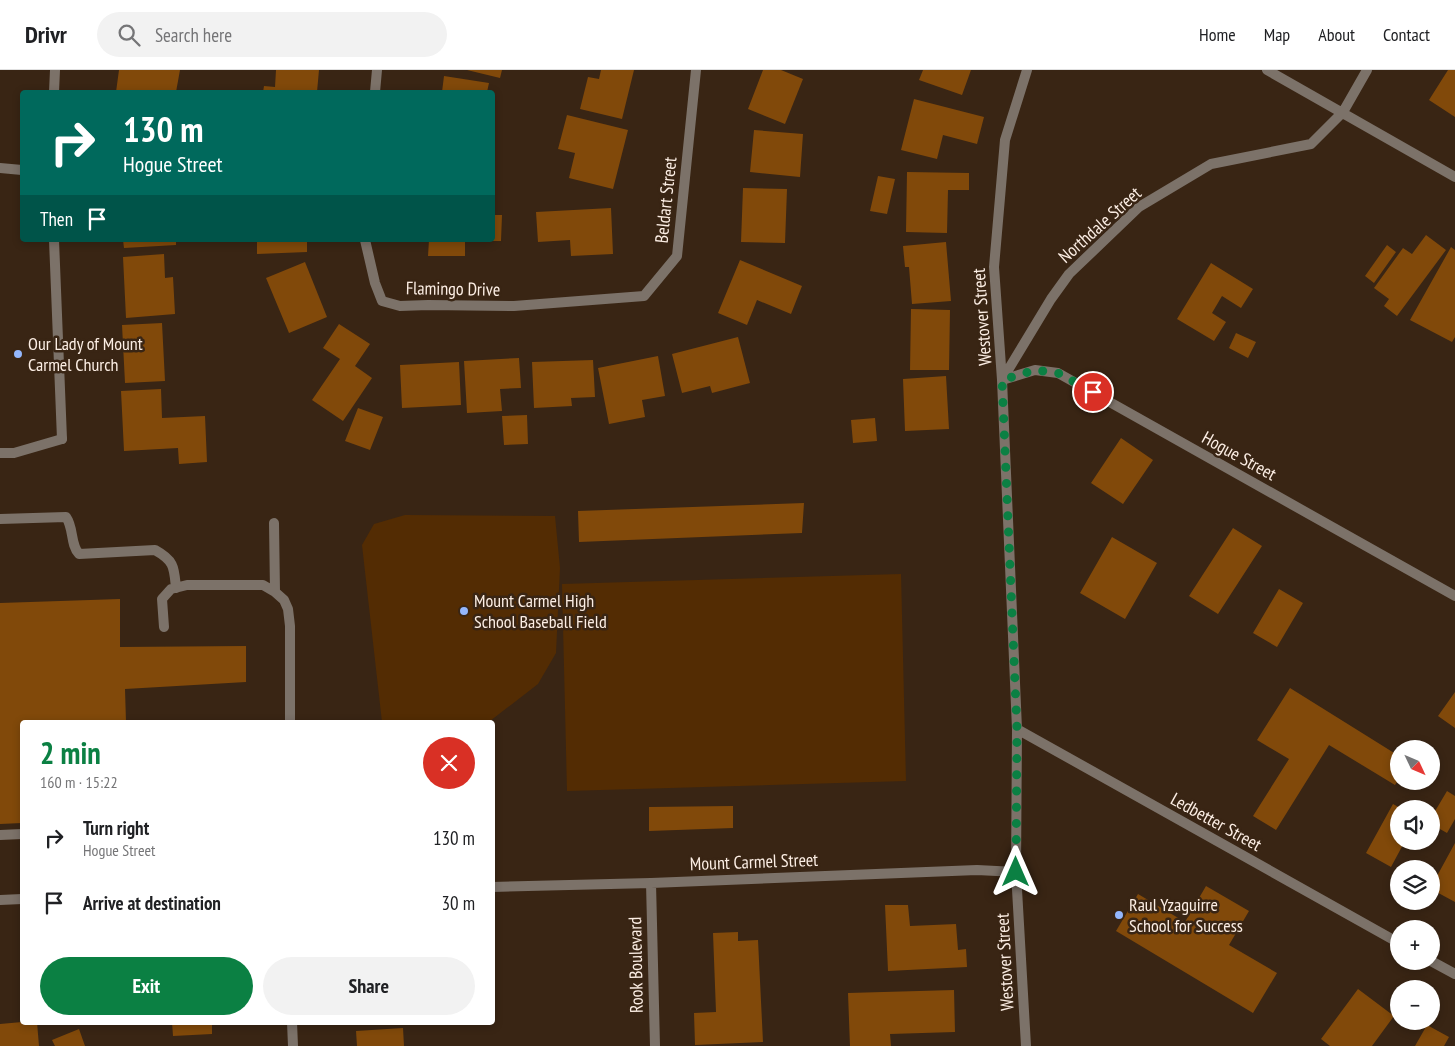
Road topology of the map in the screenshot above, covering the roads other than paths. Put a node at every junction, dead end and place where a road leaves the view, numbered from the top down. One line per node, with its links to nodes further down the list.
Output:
1 (55, 70): 7 (street)
2 (377, 70): 8 (street)
3 (696, 70): 15 (street, Beldart Street)
4 (1027, 70): 16 (street, Westover Street)
5 (1268, 70): 9 (street)
6 (1367, 70): 9 (street, Northdale Street)
7 (54, 90)
8 (374, 90)
9 (1343, 112): 12 (street); 16 (street, Northdale Street)
10 (0, 168): 11 (street)
11 (20, 170)
12 (1455, 177)
13 (54, 242): 17 (street)
14 (365, 242): 15 (street, Flamingo Drive)
15 (587, 300)
16 (1002, 380): 22 (street, Hogue Street); 25 (street, Westover Street)
17 (0, 453)
18 (0, 519): 20 (street)
19 (274, 524): 21 (street)
20 (176, 588): 21 (street); 23 (street)
21 (275, 592): 24 (street)
22 (1455, 596)
23 (164, 627)
24 (290, 720)
25 (1017, 729): 28 (street, Westover Street); 33 (street, Ledbetter Street)
26 (20, 834): 27 (street)
27 (0, 835)
28 (1016, 872): 29 (street, Mount Carmel Street); 39 (street, Westover Street)
29 (651, 882): 30 (street, Mount Carmel Street); 38 (street, Rook Boulevard)
30 (495, 887)
31 (20, 899): 32 (street)
32 (0, 900)
33 (1390, 938)
34 (1440, 966): 35 (street)
35 (1455, 974)
36 (292, 1025): 37 (street)
37 (293, 1046)
38 (655, 1046)
39 (1026, 1046)

